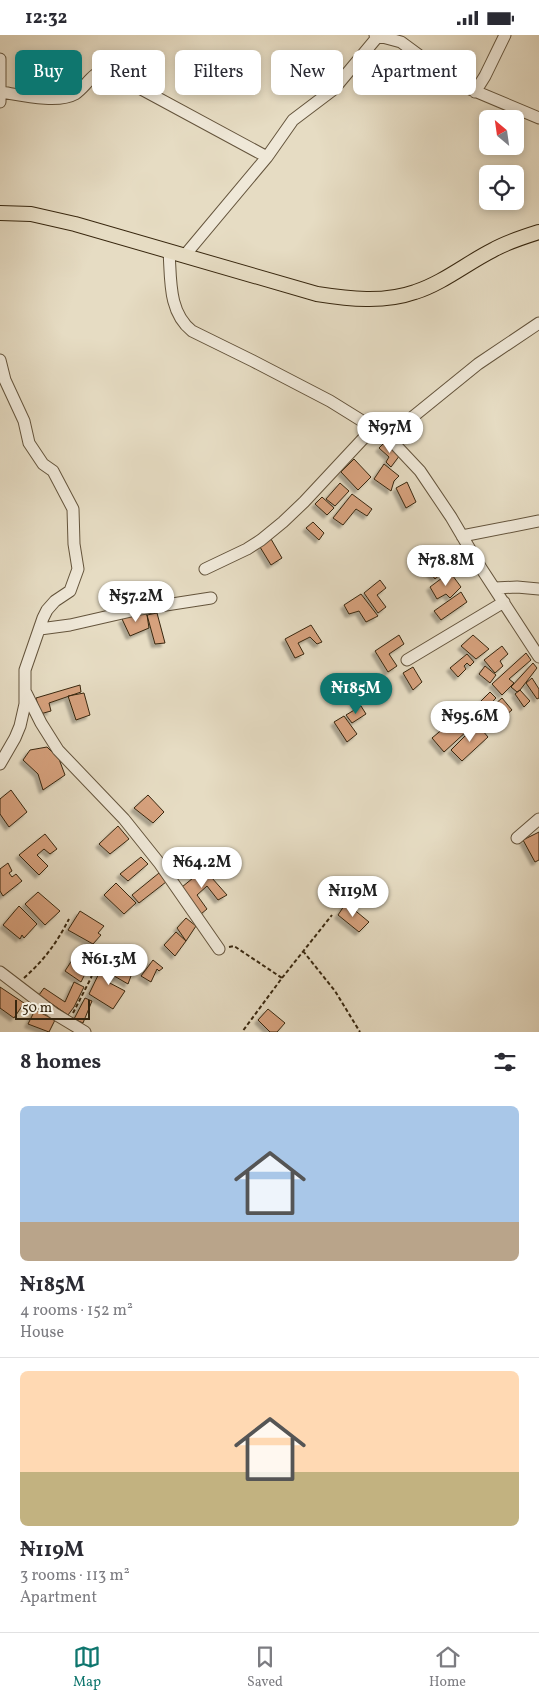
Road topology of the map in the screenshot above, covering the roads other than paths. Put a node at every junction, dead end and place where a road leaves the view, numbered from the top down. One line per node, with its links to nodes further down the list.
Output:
1 (505, 35): 5 (street)
2 (377, 36): 3 (street); 9 (street)
3 (413, 50)
4 (0, 59): 7 (street)
5 (476, 91)
6 (476, 92): 8 (street)
7 (0, 97): 9 (street)
8 (539, 118)
9 (267, 157): 13 (street)
10 (0, 213): 12 (main road)
11 (539, 232): 13 (main road)
12 (168, 251): 13 (main road); 16 (street)
13 (185, 255)
14 (539, 323): 17 (street)
15 (0, 360): 25 (street)
16 (374, 427): 17 (street); 20 (street)
17 (388, 437): 19 (street)
18 (539, 521): 19 (street)
19 (462, 536): 21 (street)
20 (205, 569)
21 (495, 588): 22 (street); 24 (street)
22 (539, 589)
23 (211, 598): 25 (street)
24 (504, 602): 26 (street); 27 (street)
25 (40, 629): 28 (street)
26 (539, 657)
27 (407, 659)
28 (25, 691): 29 (street); 32 (street)
29 (0, 764)
30 (539, 819): 31 (street)
31 (517, 838)
32 (219, 949)
33 (0, 973): 34 (street)
34 (85, 1032)

